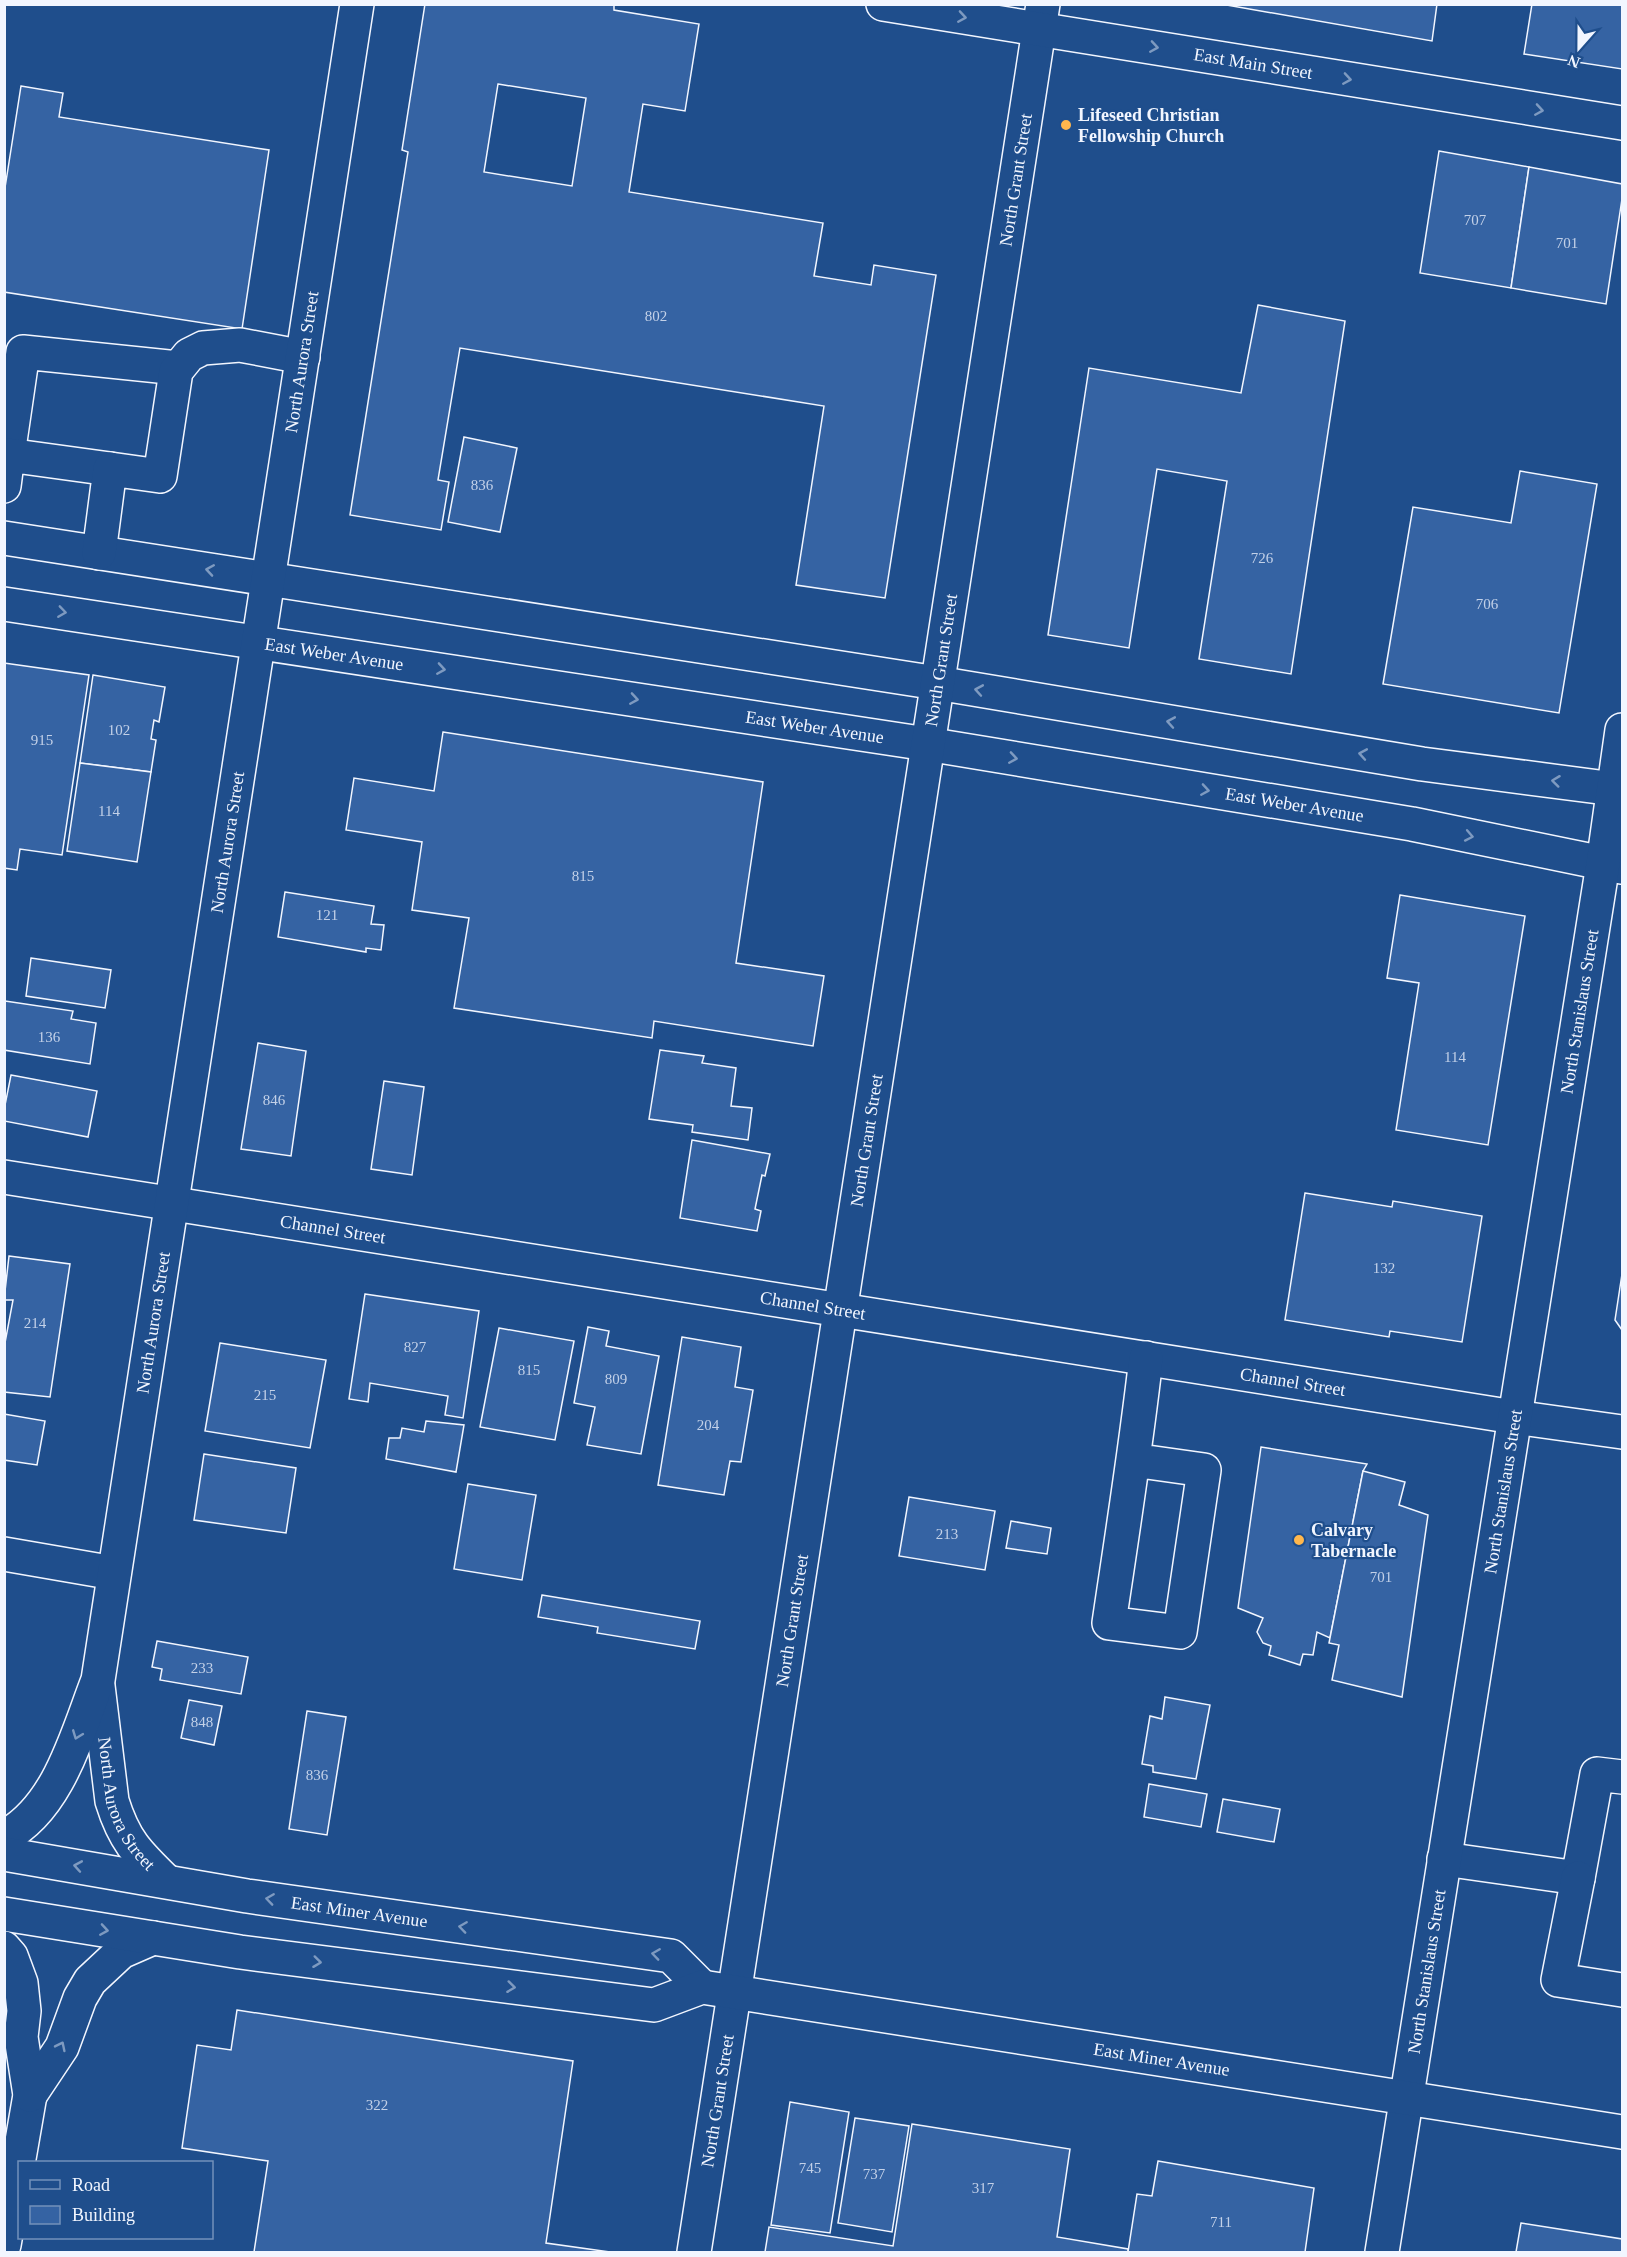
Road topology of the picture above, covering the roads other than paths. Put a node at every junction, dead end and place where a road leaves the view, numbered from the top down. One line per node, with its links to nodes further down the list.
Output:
1 (357, 4): 5 (street, North Aurora Street)
2 (883, 4): 3 (street, East Main Street, one-way to 3)
3 (1041, 17): 4 (street, East Main Street, one-way to 4); 14 (street, North Grant Street)
4 (1623, 123)
5 (303, 357): 6 (street); 11 (street, North Aurora Street)
6 (178, 368): 7 (street); 8 (street)
7 (110, 469): 8 (street); 10 (street)
8 (7, 470)
9 (4, 538): 10 (street)
10 (99, 553): 11 (street, one-way to 10)
11 (268, 579): 13 (street, North Aurora Street); 14 (street)
12 (4, 604): 13 (street, East Weber Avenue, one-way to 13)
13 (258, 641): 16 (street, East Weber Avenue, one-way to 16); 20 (street, North Aurora Street)
14 (937, 683): 16 (street, North Grant Street); 17 (street, one-way to 14)
15 (1623, 730): 17 (street, North Stanislaus Street)
16 (927, 744): 18 (street, East Weber Avenue, one-way to 18); 21 (street, North Grant Street)
17 (1618, 789): 18 (street, North Stanislaus Street)
18 (1613, 865): 23 (street, North Stanislaus Street)
19 (4, 1177): 20 (street, Channel Street)
20 (171, 1205): 21 (street, Channel Street); 27 (street, North Aurora Street)
21 (840, 1309): 22 (street, Channel Street); 40 (street, North Grant Street)
22 (1146, 1358): 23 (street, Channel Street); 25 (street)
23 (1514, 1417): 24 (street, Channel Street); 32 (street, North Stanislaus Street)
24 (1623, 1432)
25 (1133, 1460): 25 (street)
26 (4, 1554): 27 (street)
27 (114, 1573): 28 (street, North Aurora Street)
28 (98, 1680): 30 (street, North Aurora Street, one-way to 30); 34 (street, North Aurora Street)
29 (1623, 1777): 33 (street)
30 (4, 1837)
31 (4, 1854): 34 (street, East Miner Avenue, one-way to 31)
32 (1444, 1859): 33 (street); 42 (street, North Stanislaus Street)
33 (1578, 1878): 39 (street)
34 (166, 1881): 38 (street, East Miner Avenue, one-way to 34)
35 (4, 1914): 36 (street, East Miner Avenue, one-way to 36)
36 (153, 1938): 38 (street, East Miner Avenue, one-way to 38); 41 (street, one-way to 36)
37 (4, 1948): 41 (street)
38 (702, 1987): 40 (street, East Miner Avenue)
39 (1623, 1990)
40 (734, 1992): 42 (street, East Miner Avenue); 47 (street, North Grant Street)
41 (30, 2095): 44 (street)
42 (1406, 2098): 43 (street, East Miner Avenue); 48 (street, North Stanislaus Street)
43 (1623, 2132)
44 (19, 2161)
45 (18, 2164): 46 (street)
46 (4, 2245)
47 (694, 2253)
48 (1382, 2253)

